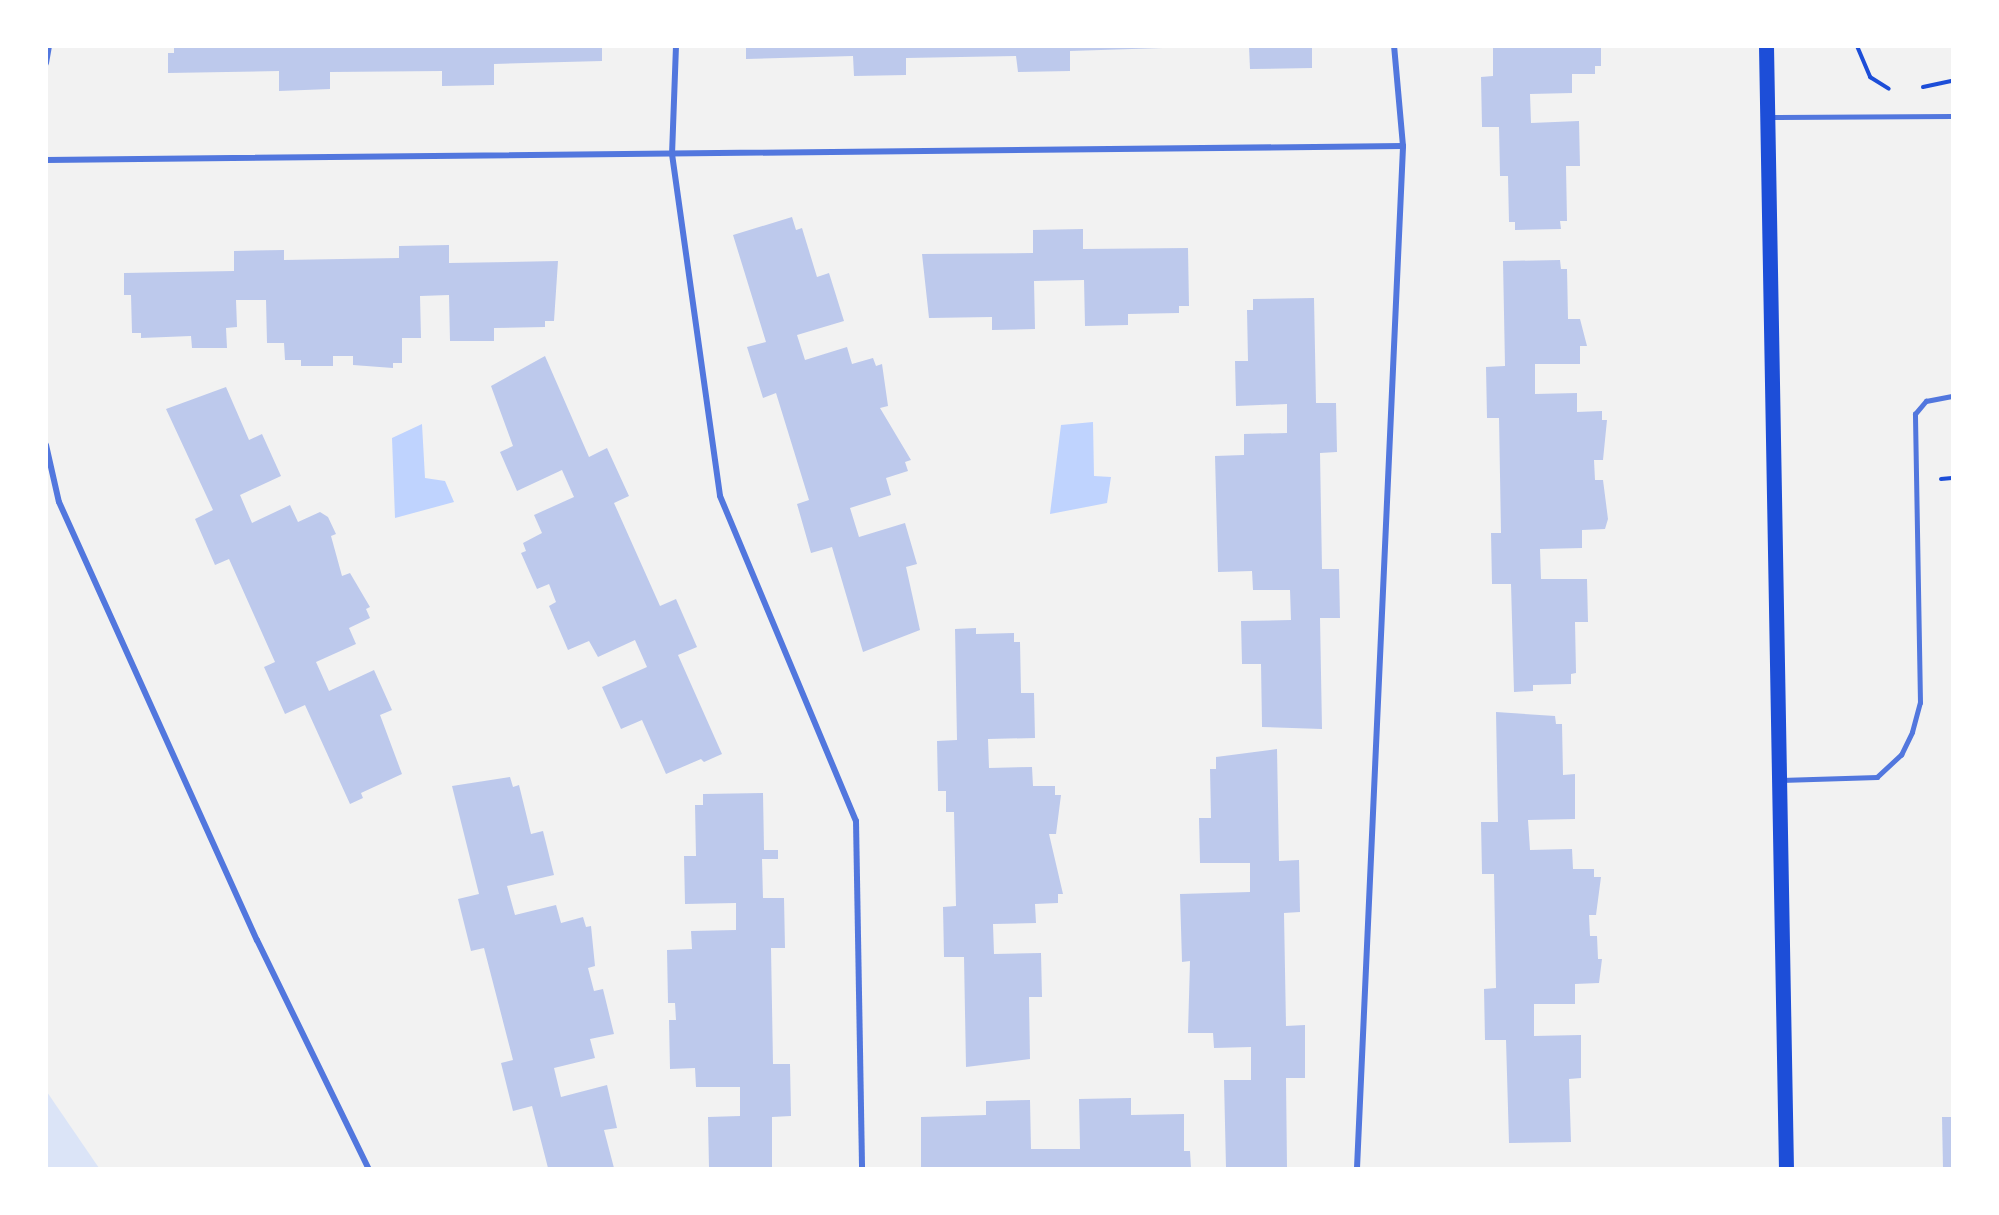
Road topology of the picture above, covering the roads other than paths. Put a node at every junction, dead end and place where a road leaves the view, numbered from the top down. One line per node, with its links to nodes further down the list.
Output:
1 (49, 46): 5 (street)
2 (676, 46): 9 (street)
3 (1394, 46): 8 (street)
4 (1766, 46): 7 (main road)
5 (46, 63)
6 (1953, 116): 7 (lane)
7 (1767, 117): 13 (main road)
8 (1403, 146): 9 (street); 16 (street)
9 (672, 154): 10 (street); 15 (street)
10 (46, 160)
11 (1953, 396): 13 (lane)
12 (46, 445): 14 (street)
13 (1779, 780): 17 (main road)
14 (368, 1168)
15 (862, 1168)
16 (1357, 1168)
17 (1786, 1168)

